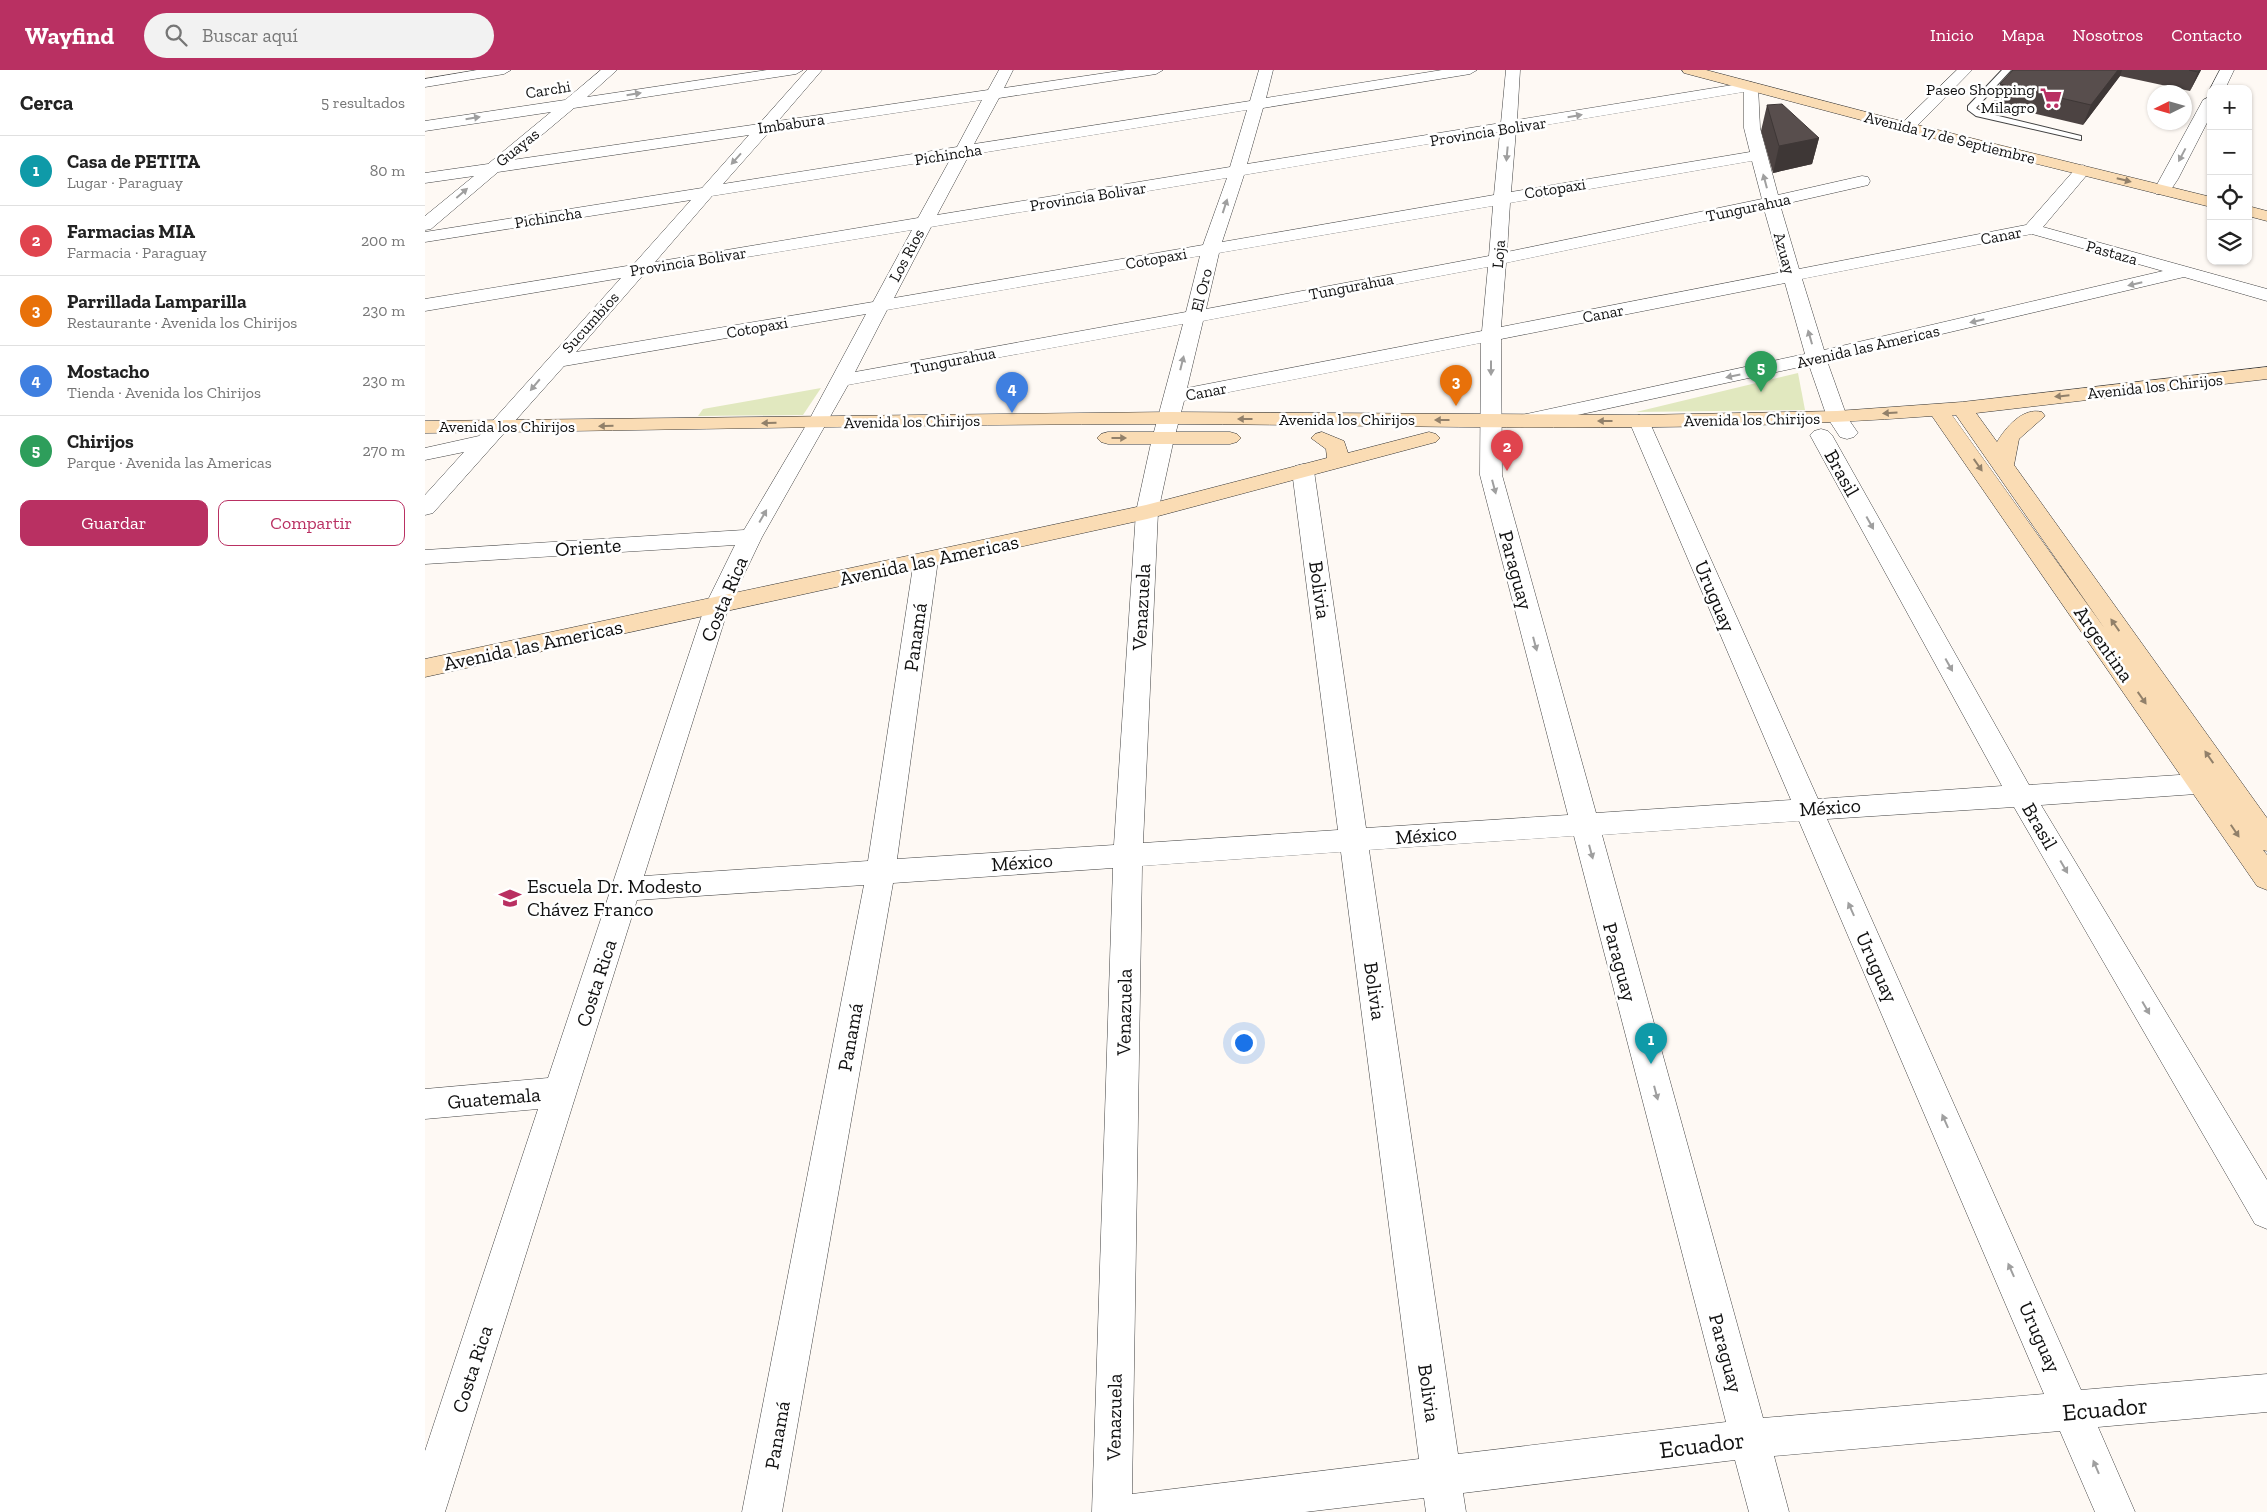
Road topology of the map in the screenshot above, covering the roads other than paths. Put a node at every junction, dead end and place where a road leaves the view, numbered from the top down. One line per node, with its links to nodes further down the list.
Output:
1 (504, 70): 15 (street)
2 (610, 70): 19 (street, Guayas)
3 (795, 70): 19 (street, Carchi, one-way to 3)
4 (815, 70): 24 (street, Sucumbios)
5 (1006, 70): 18 (street, Los Rios)
6 (1156, 70): 18 (street, Imbabura)
7 (1266, 70): 20 (street, El Oro)
8 (1470, 70): 20 (street, Pichincha)
9 (1514, 70): 25 (street, Loja)
10 (1689, 70): 17 (street, Avenida 17 de Septiembre)
11 (1726, 70): 22 (street, Avenida 17 de Septiembre)
12 (1965, 70): 22 (street)
13 (2007, 70): 26 (lane)
14 (2227, 70): 16 (street)
15 (425, 83)
16 (2219, 85)
17 (1751, 86): 22 (street, Avenida 17 de Septiembre); 25 (street, Provincia Bolivar, one-way to 17); 28 (street, Azuay)
18 (993, 93): 24 (street, Imbabura); 27 (street, Los Rios)
19 (569, 104): 23 (street, Carchi, one-way to 19); 29 (street, Guayas)
20 (1257, 105): 27 (street, Pichincha); 31 (street, El Oro)
21 (2207, 107): 34 (street, one-way to 34)
22 (1911, 122): 30 (street, Avenida 17 de Septiembre); 34 (street, Avenida 17 de Septiembre)
23 (425, 126)
24 (764, 127): 29 (street, Imbabura); 36 (street, Sucumbios, one-way to 36)
25 (1509, 128): 31 (street, Provincia Bolivar); 37 (street, Loja, one-way to 37)
26 (2078, 138)
27 (962, 151): 36 (street, Pichincha); 44 (street, Los Rios)
28 (1758, 154): 37 (street, Cotopaxi); 41 (street, Azuay, one-way to 28)
29 (492, 168): 32 (street, Imbabura); 45 (street, Guayas, one-way to 29)
30 (2083, 170): 34 (street, Avenida 17 de Septiembre, one-way to 34); 46 (street)
31 (1237, 172): 44 (street, Provincia Bolivar); 48 (street, El Oro, one-way to 31)
32 (425, 178)
33 (1861, 181): 41 (street, Tungurahua)
34 (2166, 184): 35 (street, Avenida 17 de Septiembre); 39 (street, Avenida 17 de Septiembre)
35 (2207, 189)
36 (706, 192): 47 (street, Pichincha); 50 (street, Sucumbios)
37 (1503, 197): 48 (street, Cotopaxi); 49 (street, Loja)
38 (2252, 199): 40 (street)
39 (2207, 200)
40 (2267, 202)
41 (1771, 203): 49 (street, Tungurahua); 52 (street, Azuay)
42 (2252, 212): 43 (street)
43 (2267, 216)
44 (924, 222): 50 (street, Provincia Bolivar); 55 (street, Los Rios)
45 (425, 225)
46 (2032, 229): 51 (street, Pastaza); 52 (street, Canar)
47 (425, 236)
48 (1211, 249): 55 (street, Cotopaxi); 56 (street, El Oro)
49 (1498, 259): 56 (street, Tungurahua); 57 (street, Loja)
50 (637, 270): 54 (street, Provincia Bolivar); 59 (street, Sucumbios)
51 (2183, 272): 53 (street, Pastaza); 58 (street, Avenida las Americas, one-way to 58)
52 (1792, 276): 57 (street, Canar); 58 (street, Azuay, one-way to 52)
53 (2267, 296)
54 (425, 305)
55 (879, 306): 59 (street, Cotopaxi); 61 (street, Los Rios)
56 (1194, 315): 61 (street, Tungurahua); 63 (street, El Oro, one-way to 56)
57 (1491, 335): 63 (street, Canar); 70 (street, Loja, one-way to 70)
58 (1817, 358): 66 (street, Avenida las Americas, one-way to 66); 69 (street, Azuay)
59 (554, 362): 73 (street, Sucumbios, one-way to 73)
60 (2267, 373): 64 (street, Avenida los Chirijos, one-way to 64)
61 (838, 381): 72 (street, Los Rios)
62 (2267, 390): 65 (street, Avenida los Chirijos)
63 (1174, 397): 68 (street, El Oro)
64 (1956, 416): 65 (street, Avenida los Chirijos); 69 (street, Avenida los Chirijos); 79 (street, Argentina); 88 (street, Argentina, one-way to 88)
65 (2035, 416): 79 (street)
66 (1522, 421): 70 (street, Avenida los Chirijos); 71 (street, Avenida los Chirijos, one-way to 66)
67 (425, 427): 73 (street, Avenida los Chirijos)
68 (1167, 428): 70 (street, Avenida los Chirijos, one-way to 68); 72 (street, Avenida los Chirijos); 74 (street, Avenida los Chirijos); 82 (street, El Oro)
69 (1835, 428): 71 (street, Avenida los Chirijos); 89 (street, Brasil, one-way to 89)
70 (1491, 429): 71 (street, Avenida los Chirijos); 75 (street, Avenida los Chirijos); 91 (street, Paraguay, one-way to 91)
71 (1643, 430): 90 (street, Uruguay)
72 (813, 431): 73 (street, Avenida los Chirijos); 83 (street, Costa Rica, one-way to 72)
73 (493, 434): 76 (street, Avenida los Chirijos); 77 (street); 81 (street, Sucumbios)
74 (1322, 438): 75 (street, Avenida los Chirijos); 78 (street)
75 (1429, 438): 78 (street, Avenida las Americas)
76 (425, 442)
77 (425, 454)
78 (1335, 463): 80 (street, Avenida las Americas)
79 (2003, 466): 88 (street, Argentina, one-way to 79)
80 (1303, 471): 82 (street, Avenida las Americas); 92 (street, Bolivia)
81 (425, 508)
82 (1147, 512): 85 (street, Avenida las Americas); 94 (street, Venazuela)
83 (751, 537): 84 (street, Oriente); 86 (street, Costa Rica)
84 (425, 557)
85 (926, 560): 86 (street, Avenida las Americas); 95 (street, Panamá)
86 (717, 606): 87 (street, Avenida las Americas); 97 (street, Costa Rica)
87 (425, 668)
88 (2214, 782): 89 (street, México); 93 (street, Argentina); 96 (street, Argentina, one-way to 96)
89 (2021, 795): 90 (street, México); 100 (street, Brasil, one-way to 100)
90 (1807, 809): 91 (street, México); 102 (street, Uruguay, one-way to 90)
91 (1583, 824): 92 (street, México); 103 (street, Paraguay, one-way to 103)
92 (1355, 840): 94 (street, México); 104 (street, Bolivia)
93 (2267, 840)
94 (1128, 855): 95 (street, México); 107 (street, Venazuela)
95 (881, 871): 97 (street, México); 106 (street, Panamá)
96 (2267, 878)
97 (626, 889): 98 (street, Costa Rica)
98 (562, 1092): 99 (street, Guatemala); 105 (street, Costa Rica)
99 (425, 1104)
100 (2267, 1212)
101 (2267, 1393): 102 (street, Ecuador)
102 (2073, 1412): 103 (street, Ecuador); 110 (street, Uruguay, one-way to 102)
103 (1749, 1440): 104 (street, Ecuador); 109 (street, Paraguay)
104 (1443, 1494): 108 (street, Ecuador)
105 (425, 1512)
106 (762, 1512)
107 (1112, 1512)
108 (1138, 1512)
109 (1769, 1512)
110 (2115, 1512)

